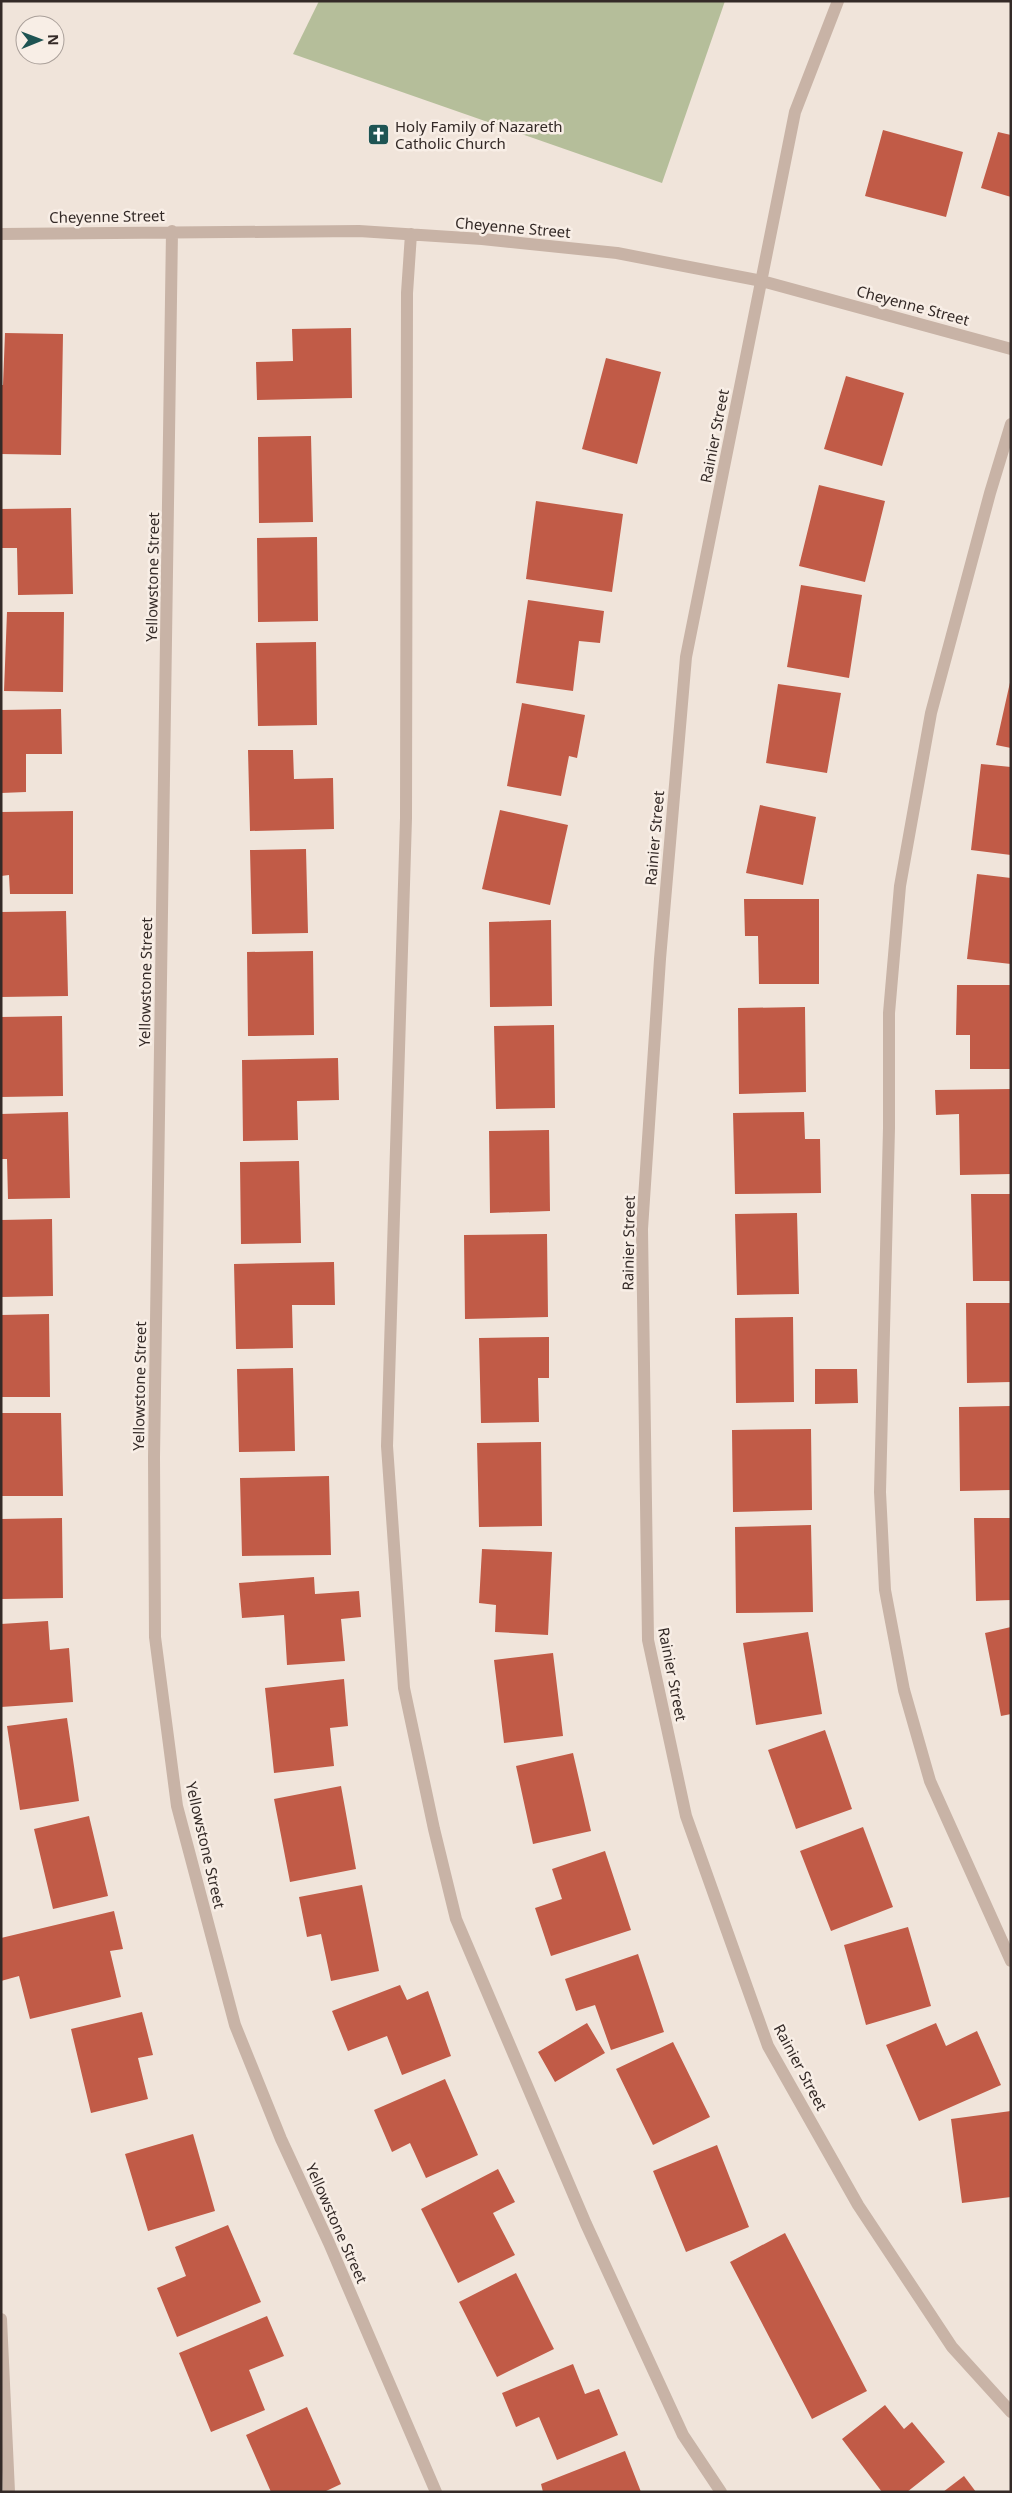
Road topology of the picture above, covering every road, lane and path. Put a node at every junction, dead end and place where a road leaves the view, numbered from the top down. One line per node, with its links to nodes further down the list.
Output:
1 (838, 1): 5 (street, Rainier Street)
2 (172, 231): 3 (street, Cheyenne Street); 4 (street, Cheyenne Street); 12 (street, Yellowstone Street)
3 (1, 234)
4 (411, 234): 5 (street, Cheyenne Street); 13 (street)
5 (762, 281): 6 (street, Cheyenne Street); 10 (street, Rainier Street)
6 (1011, 349)
7 (1011, 424): 8 (street)
8 (1011, 1961)
9 (1, 2319): 11 (street)
10 (1011, 2412)
11 (8, 2492)
12 (436, 2492)
13 (721, 2492)

